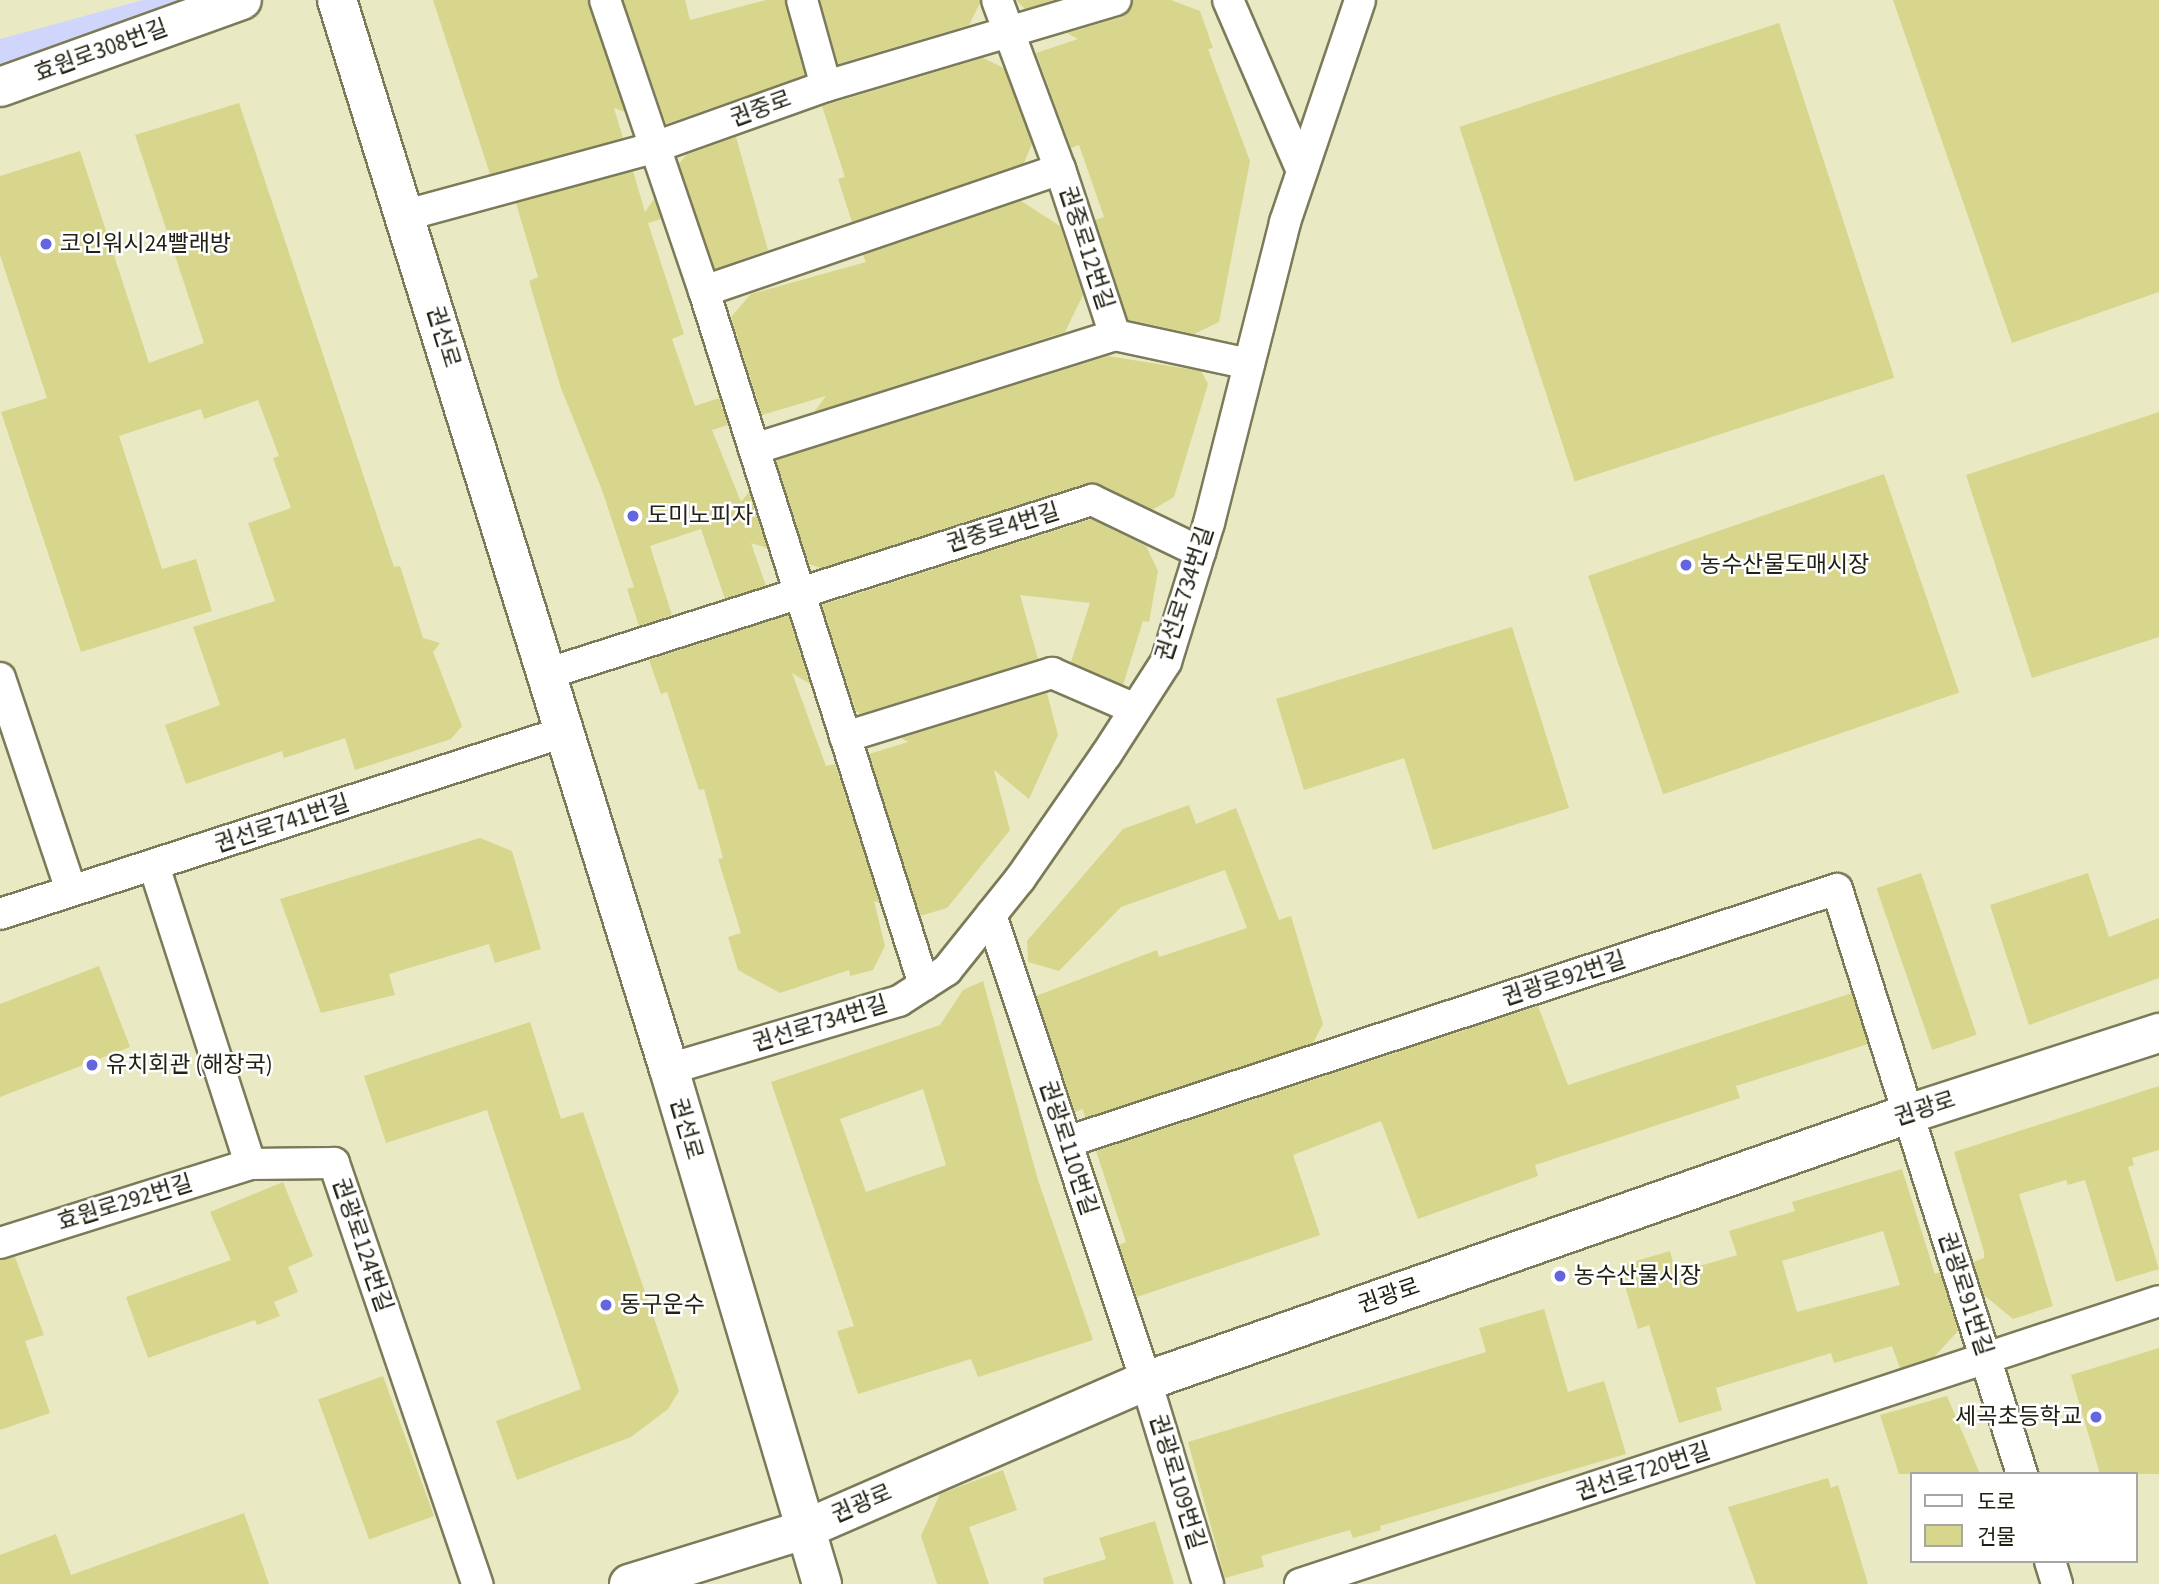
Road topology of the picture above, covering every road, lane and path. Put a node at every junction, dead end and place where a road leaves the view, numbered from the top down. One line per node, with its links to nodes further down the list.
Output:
1 (242, 0): 11 (street, 효원로308번길)
2 (337, 0): 15 (street, 권선로)
3 (605, 0): 12 (street)
4 (802, 0): 10 (street)
5 (997, 0): 9 (street, 권중로12번길)
6 (1116, 0): 9 (street, 권중로)
7 (1228, 0): 14 (street)
8 (1360, 0): 14 (street, 권선로734번길)
9 (1007, 32): 10 (street, 권중로); 13 (street, 권중로12번길)
10 (826, 86): 12 (street, 권중로)
11 (0, 87)
12 (652, 148): 15 (street, 권중로); 16 (street)
13 (1060, 169): 16 (street); 17 (street, 권중로12번길)
14 (1302, 171): 18 (street, 권선로734번길)
15 (406, 215): 22 (street, 권선로)
16 (704, 291): 19 (street)
17 (1115, 335): 18 (street, 권중로12번길); 19 (street)
18 (1249, 364): 20 (street, 권선로734번길)
19 (754, 449): 21 (street)
20 (1200, 552): 21 (street, 권중로4번길); 24 (street, 권선로734번길)
21 (800, 592): 22 (street); 26 (street)
22 (546, 674): 25 (street, 권선로)
23 (0, 678): 28 (street)
24 (1135, 709): 26 (street); 30 (street, 권선로734번길)
25 (564, 732): 27 (street, 권선로741번길); 33 (street, 권선로)
26 (845, 737): 31 (street)
27 (154, 866): 28 (street, 권선로741번길); 36 (street)
28 (71, 891): 29 (street, 권선로741번길)
29 (0, 914)
30 (991, 915): 31 (street, 권선로734번길); 35 (street, 권광로110번길)
31 (925, 985): 33 (street, 권선로734번길)
32 (2159, 1033): 34 (street, 권광로)
33 (669, 1069): 42 (street, 권선로)
34 (1908, 1115): 35 (street, 권광로92번길); 39 (street, 권광로91번길); 40 (street, 권광로)
35 (1067, 1142): 40 (street, 권광로110번길)
36 (250, 1164): 37 (street, 효원로292번길); 44 (street, 권광로124번길)
37 (0, 1243)
38 (2159, 1301): 39 (street, 권선로720번길)
39 (1986, 1360): 41 (street, 권광로91번길); 48 (street, 권선로720번길)
40 (1146, 1381): 42 (street, 권광로); 47 (street, 권광로109번길)
41 (2021, 1472)
42 (803, 1530): 45 (street, 권광로); 46 (street, 권선로)
43 (2051, 1563): 49 (street)
44 (477, 1584)
45 (629, 1584)
46 (822, 1584)
47 (1208, 1584)
48 (1300, 1584)
49 (2057, 1584)

